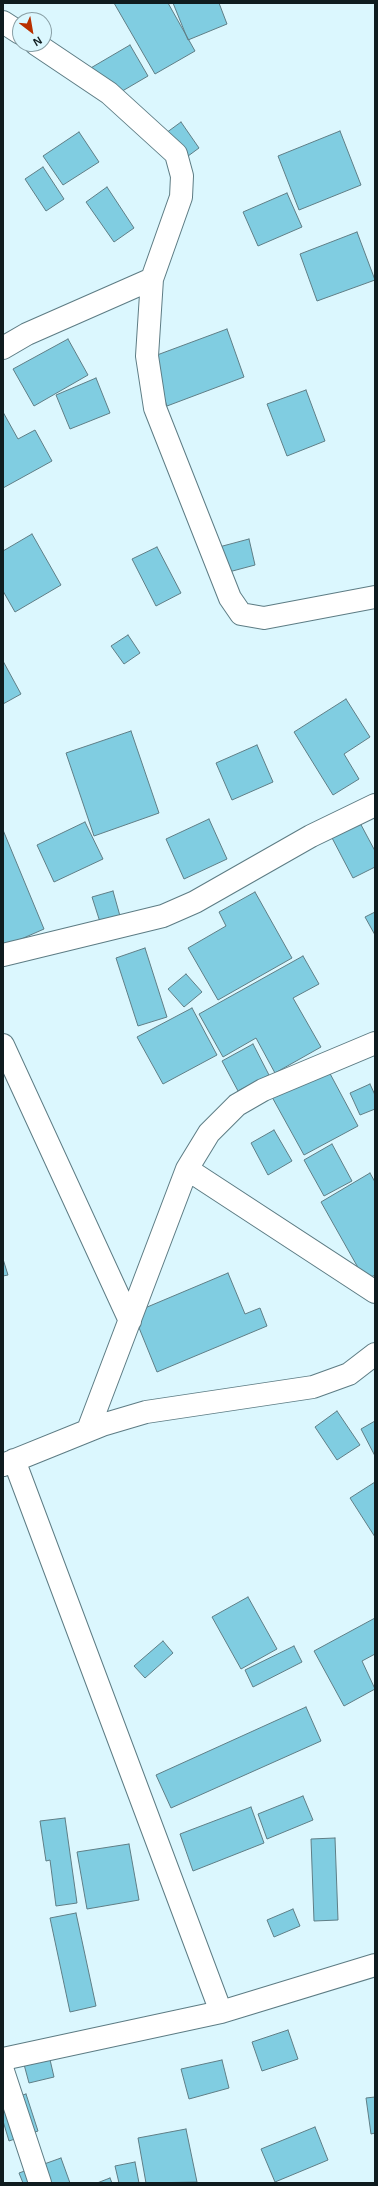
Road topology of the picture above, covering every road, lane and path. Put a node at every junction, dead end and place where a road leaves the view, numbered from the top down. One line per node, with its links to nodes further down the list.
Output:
1 (3, 22): 2 (street)
2 (12, 28)
3 (48, 52): 4 (street)
4 (152, 279): 5 (street); 6 (street)
5 (3, 348)
6 (375, 597)
7 (375, 805): 8 (street)
8 (3, 955)
9 (375, 1043): 11 (street)
10 (3, 1045): 13 (street)
11 (187, 1169): 12 (street); 13 (street)
12 (375, 1292)
13 (130, 1321): 15 (street)
14 (375, 1354): 15 (street)
15 (88, 1430): 16 (street)
16 (8, 1463): 18 (street)
17 (375, 1965): 18 (street)
18 (221, 2012): 19 (street)
19 (3, 2059)
20 (3, 2072): 21 (street)
21 (40, 2183)

